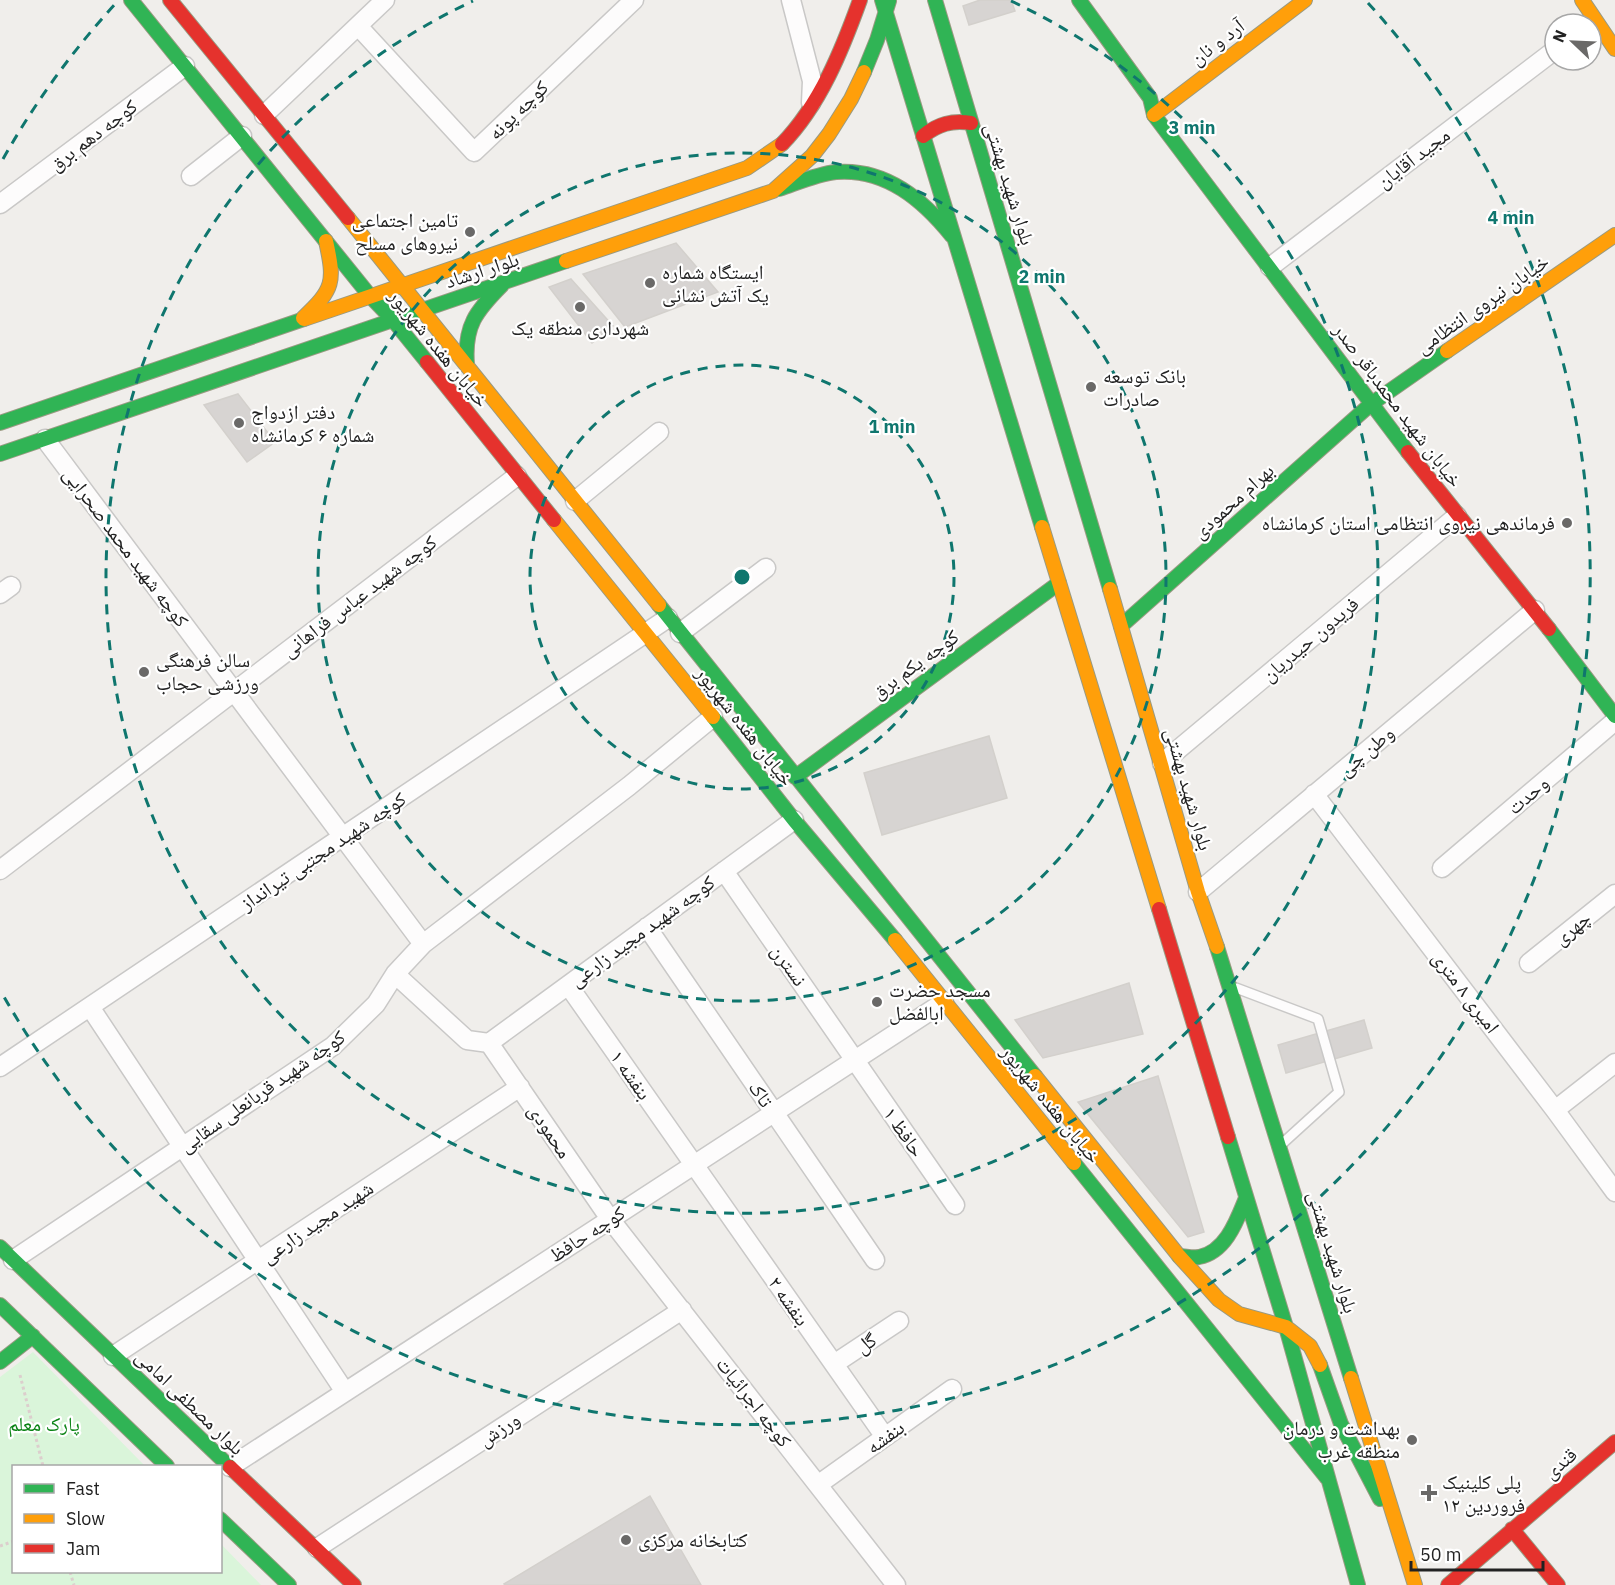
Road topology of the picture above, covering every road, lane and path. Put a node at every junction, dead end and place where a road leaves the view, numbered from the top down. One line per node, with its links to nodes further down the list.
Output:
1 (131, 0): 15 (main road, خیابان هفده شهریور)
2 (170, 0): 18 (main road, خیابان هفده شهریور)
3 (385, 0): 11 (street)
4 (634, 0): 11 (street, کوچه پونه)
5 (791, 0): 16 (street)
6 (860, 0): 16 (main road, بلوار ارشاد)
7 (935, 0): 20 (main road, بلوار شهید بهشتی)
8 (1079, 0): 19 (main road, خیابان شهید محمدباقر صدر)
9 (1305, 0): 19 (main road, آرد و نان)
10 (886, 4): 22 (main road); 24 (main road, بلوار ارشاد)
11 (358, 26): 18 (street)
12 (1603, 35): 13 (main road)
13 (1615, 49)
14 (1543, 59): 30 (street, مجید آقایان)
15 (185, 66): 21 (main road, خیابان هفده شهریور); 25 (street, کوچه دهم برق)
16 (811, 108): 26 (main road, بلوار ارشاد)
17 (1138, 108): 19 (main road, خیابان شهید محمدباقر صدر)
18 (264, 115): 32 (main road, خیابان هفده شهریور)
19 (1154, 115): 30 (main road, خیابان شهید محمدباقر صدر)
20 (971, 123): 22 (main road); 50 (main road, بلوار شهید بهشتی)
21 (242, 136): 23 (street); 28 (main road, خیابان هفده شهریور)
22 (923, 136): 29 (main road)
23 (191, 176)
24 (772, 190): 26 (main road, بلوار ارشاد); 29 (main road)
25 (0, 204)
26 (618, 227): 31 (main road, بلوار ارشاد); 32 (main road, بلوار ارشاد)
27 (1615, 235): 38 (main road, خیابان نیروی انتظامی)
28 (326, 240): 33 (main road, خیابان هفده شهریور); 35 (main road)
29 (955, 240): 47 (main road)
30 (1270, 267): 38 (main road, خیابان شهید محمدباقر صدر)
31 (502, 284): 34 (main road, بلوار ارشاد); 37 (main road)
32 (402, 285): 33 (main road, بلوار ارشاد); 34 (main road, خیابان هفده شهریور)
33 (370, 296): 35 (main road, بلوار ارشاد); 36 (main road, خیابان هفده شهریور)
34 (422, 310): 36 (main road, بلوار ارشاد); 37 (main road, خیابان هفده شهریور)
35 (301, 319): 39 (main road, بلوار ارشاد)
36 (393, 320): 41 (main road, بلوار ارشاد); 43 (main road, خیابان هفده شهریور)
37 (466, 364): 44 (main road, خیابان هفده شهریور)
38 (1371, 404): 45 (main road, خیابان شهید محمدباقر صدر); 50 (main road, بهرام محمودی)
39 (0, 423)
40 (659, 432): 44 (street)
41 (45, 439): 42 (main road, بلوار ارشاد); 53 (street, کوچه شهید محمد صحرایی)
42 (0, 454)
43 (517, 476): 52 (main road, خیابان هفده شهریور); 53 (street, کوچه شهید عباس فراهانی)
44 (575, 501): 49 (main road, خیابان هفده شهریور)
45 (1457, 516): 48 (main road, خیابان شهید محمدباقر صدر); 58 (street, فریدون حیدریان)
46 (766, 568): 51 (street)
47 (1059, 583): 59 (main road, کوچه یکم برق); 87 (main road)
48 (1535, 610): 54 (main road, خیابان شهید محمدباقر صدر); 60 (street, وطن چی)
49 (668, 618): 51 (main road, خیابان هفده شهریور); 52 (street, کوچه شهید مجتبی تیرانداز)
50 (1121, 626): 58 (main road, بلوار شهید بهشتی)
51 (680, 633): 59 (main road, خیابان هفده شهریور)
52 (646, 634): 56 (main road, خیابان هفده شهریور); 62 (street, کوچه شهید مجتبی تیرانداز)
53 (234, 691): 62 (street, کوچه شهید محمد صحرایی); 64 (street, کوچه شهید عباس فراهانی)
54 (1609, 696): 55 (main road, خیابان شهید محمدباقر صدر)
55 (1615, 716)
56 (713, 717): 61 (main road, خیابان هفده شهریور); 69 (street, کوچه شهید قربانعلی سقایی)
57 (1615, 722): 63 (street, وحدت)
58 (1162, 763): 66 (main road, بلوار شهید بهشتی)
59 (795, 777): 91 (main road, خیابان هفده شهریور)
60 (1314, 794): 66 (street, وطن چی); 81 (street, امیری ۸ متری)
61 (794, 820): 65 (street, کوچه شهید مجید زارعی); 74 (main road, خیابان هفده شهریور)
62 (343, 837): 69 (street, کوچه شهید محمد صحرایی); 75 (street, کوچه شهید مجتبی تیرانداز)
63 (1442, 868)
64 (0, 870)
65 (724, 871): 68 (street, کوچه شهید مجید زارعی); 77 (street, نسترن)
66 (1198, 892): 73 (main road, بلوار شهید بهشتی)
67 (1615, 894): 70 (street, چهری)
68 (647, 927): 72 (street, کوچه شهید مجید زارعی); 82 (street, تاک)
69 (423, 944): 71 (street, کوچه شهید قربانعلی سقایی)
70 (1529, 963)
71 (395, 974): 76 (street); 84 (street, کوچه شهید قربانعلی سقایی)
72 (568, 985): 76 (street, کوچه شهید مجید زارعی); 85 (street, بنفشه ۱)
73 (1230, 986): 83 (main road, بلوار شهید بهشتی); 83 (lane)
74 (944, 1002): 77 (street, کوچه حافظ); 110 (main road, خیابان هفده شهریور)
75 (90, 1007): 79 (street, کوچه شهید مجتبی تیرانداز); 84 (street)
76 (489, 1043): 80 (street, محمودی)
77 (854, 1060): 82 (street, کوچه حافظ); 88 (street, حافظ ۱)
78 (1615, 1063): 81 (street)
79 (0, 1067)
80 (520, 1087): 89 (street, محمودی); 92 (street, شهید مجید زارعی)
81 (1555, 1110): 86 (street, امیری ۸ متری)
82 (774, 1112): 85 (street, کوچه حافظ); 93 (street, تاک)
83 (1280, 1145): 114 (main road, بلوار شهید بهشتی)
84 (183, 1147): 90 (street, کوچه شهید قربانعلی سقایی); 92 (street)
85 (694, 1164): 89 (street, کوچه حافظ); 102 (street, بنفشه ۲)
86 (1615, 1192)
87 (1246, 1198): 91 (main road); 97 (main road)
88 (955, 1205)
89 (610, 1219): 95 (street, کوچه اجرائیات); 104 (street, کوچه حافظ)
90 (7, 1254): 100 (main road, بلوار مصطفی امامی)
91 (1179, 1256): 97 (main road, خیابان هفده شهریور)
92 (258, 1260): 100 (street, شهید مجید زارعی); 104 (street)
93 (875, 1260)
94 (0, 1305): 98 (main road)
95 (682, 1310): 111 (street, کوچه اجرائیات); 115 (street, ورزش)
96 (899, 1321): 102 (street, گل)
97 (1286, 1327): 110 (main road); 114 (main road)
98 (33, 1336): 99 (main road); 108 (main road)
99 (14, 1351): 101 (main road); 107 (path)
100 (113, 1356): 109 (main road, بلوار مصطفی امامی)
101 (0, 1362)
102 (834, 1364): 105 (street, بنفشه ۲)
103 (952, 1389): 105 (street, بنفشه)
104 (345, 1392): 109 (street, کوچه حافظ)
105 (885, 1437): 111 (street, بنفشه)
106 (1615, 1442): 113 (main road, قندی)
107 (42, 1465)
108 (165, 1465)
109 (230, 1467): 115 (main road, بلوار مصطفی امامی)
110 (1327, 1478): 119 (main road)
111 (819, 1484): 118 (street, کوچه اجرائیات)
112 (222, 1521): 116 (main road)
113 (1512, 1529): 121 (main road, قندی); 122 (main road)
114 (1403, 1543): 120 (main road, بلوار شهید بهشتی)
115 (317, 1548): 117 (main road, بلوار مصطفی امامی)
116 (289, 1585)
117 (354, 1585)
118 (896, 1585)
119 (1358, 1585)
120 (1415, 1585)
121 (1448, 1585)
122 (1558, 1585)

